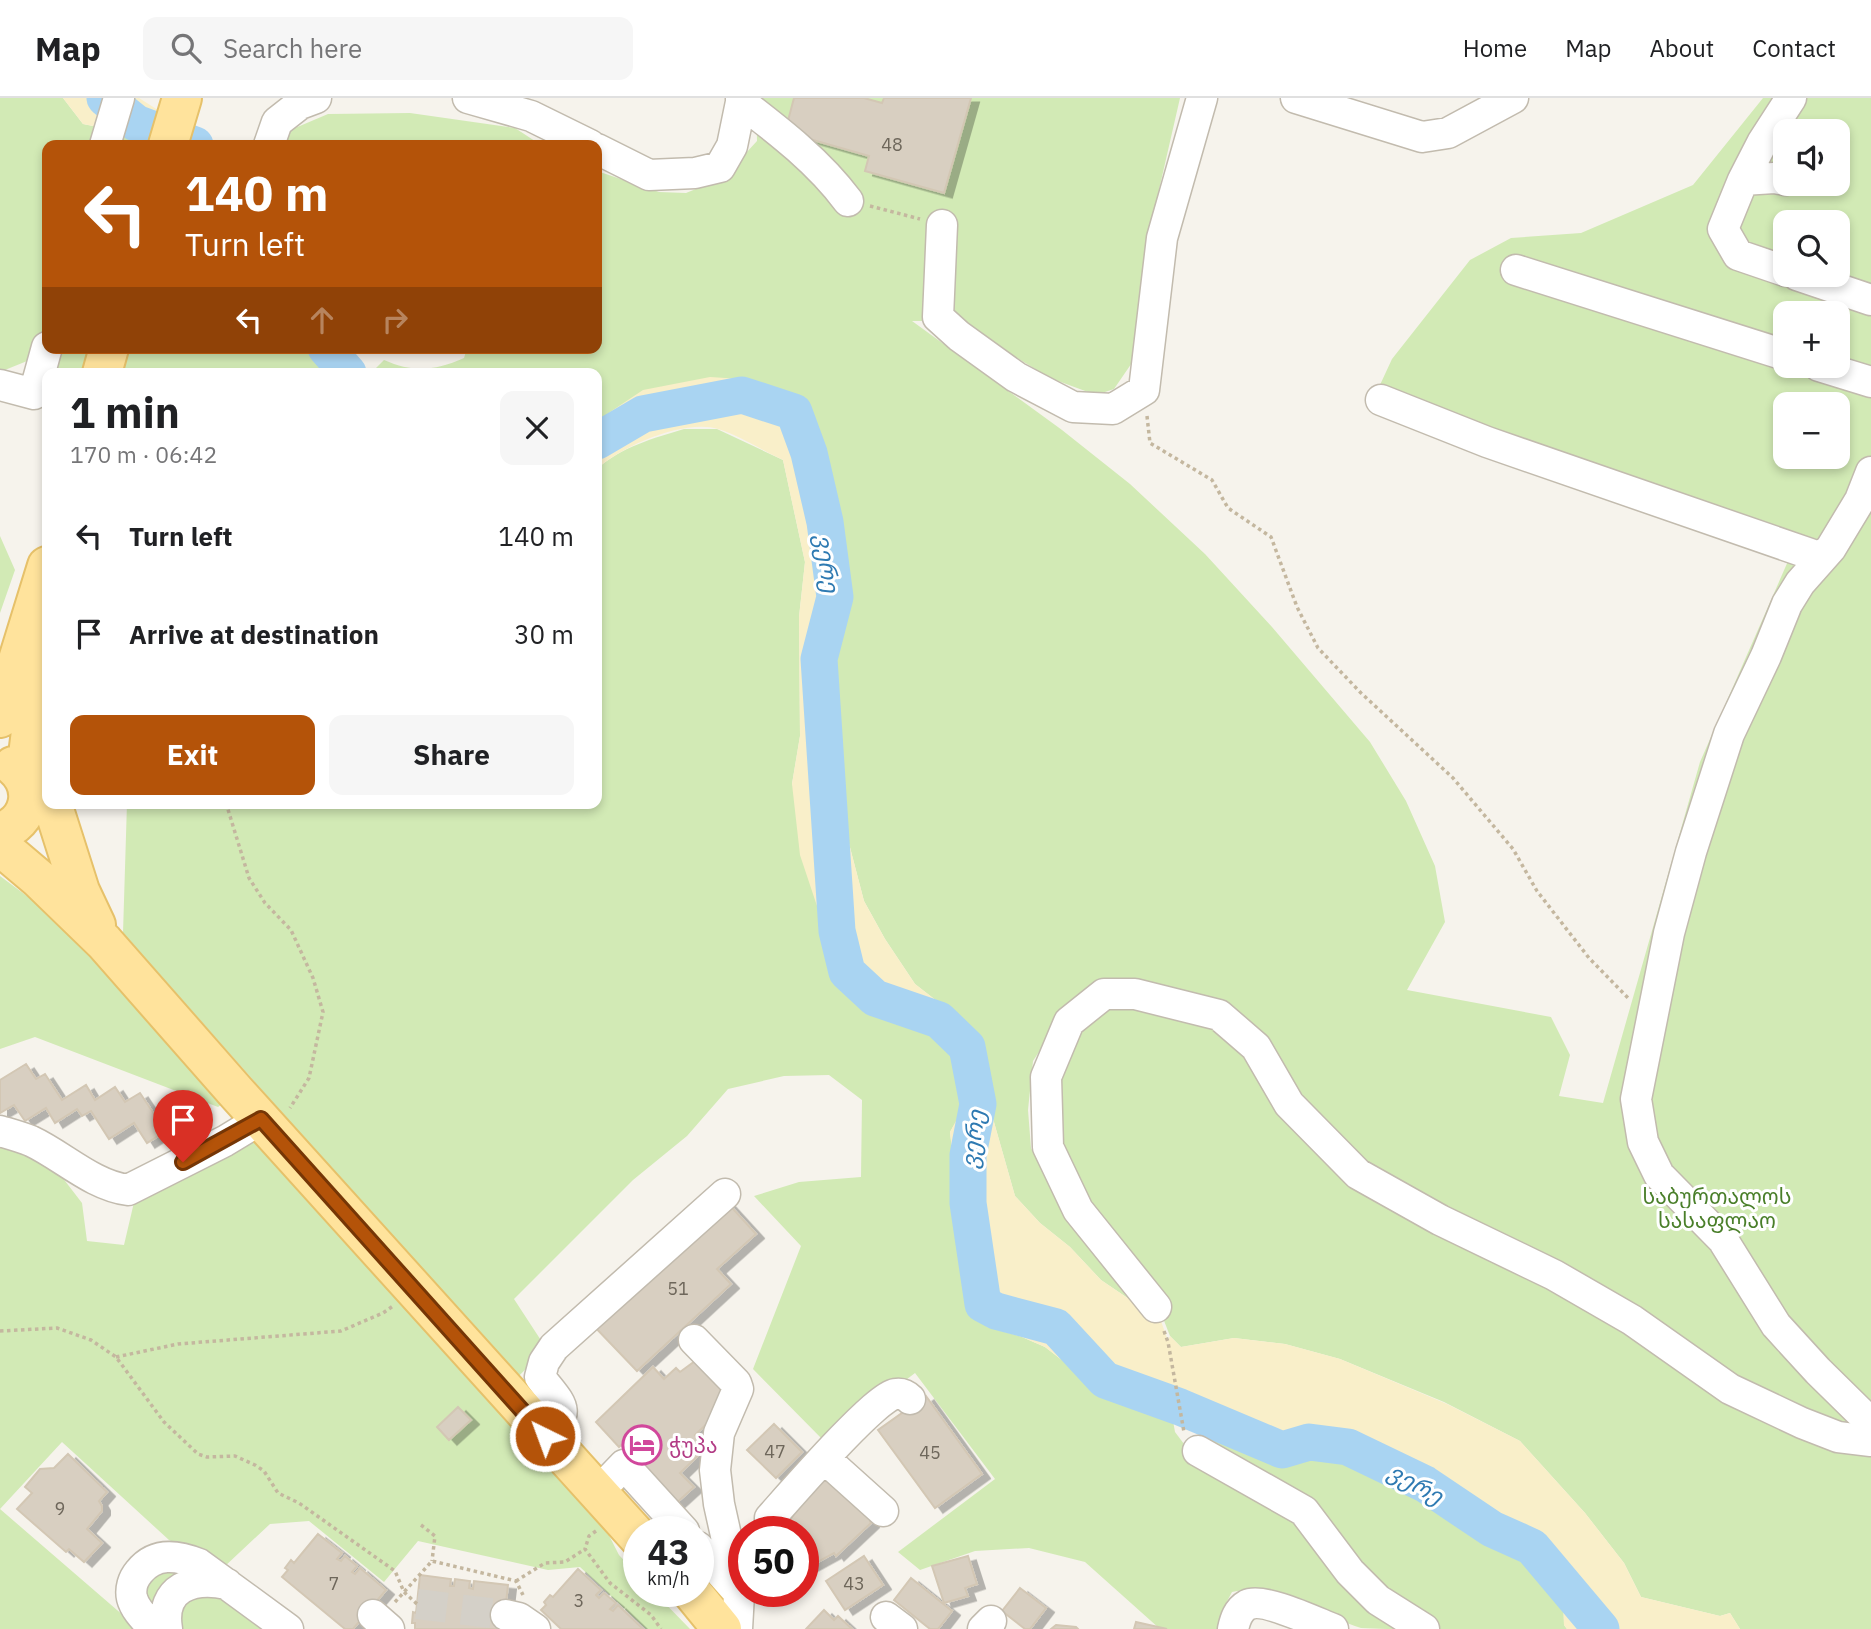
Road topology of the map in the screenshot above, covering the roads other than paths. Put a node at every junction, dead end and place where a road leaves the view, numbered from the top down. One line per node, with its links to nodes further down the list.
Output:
1 (119, 98): 11 (street)
2 (182, 98): 12 (main road)
3 (207, 98): 13 (main road)
4 (316, 98): 14 (street)
5 (468, 98): 15 (street)
6 (1202, 98): 20 (street)
7 (1296, 98): 8 (street)
8 (1513, 98)
9 (1791, 98): 18 (street)
10 (741, 100): 16 (street); 19 (street)
11 (106, 140)
12 (169, 140)
13 (194, 140)
14 (271, 140)
15 (580, 140)
16 (602, 152)
17 (1773, 178): 18 (street)
18 (1743, 180): 21 (street)
19 (848, 201)
20 (942, 225)
21 (1773, 267)
22 (1516, 270): 25 (street)
23 (1833, 287): 24 (street)
24 (1871, 300)
25 (1773, 351)
26 (42, 365): 29 (street)
27 (1850, 376): 28 (street)
28 (1871, 382)
29 (0, 385)
30 (1381, 400): 32 (street)
31 (1871, 472): 32 (street)
32 (1822, 558): 47 (street)
33 (42, 584): 34 (main road)
34 (26, 680): 35 (main road); 36 (main road)
35 (0, 718)
36 (30, 786): 37 (main road); 40 (main road)
37 (0, 832)
38 (0, 846): 40 (main road)
39 (0, 864): 40 (main road)
40 (77, 903): 41 (main road)
41 (274, 1116): 42 (street); 49 (main road)
42 (0, 1131)
43 (724, 1194): 49 (street)
44 (1156, 1307): 50 (street)
45 (694, 1340): 54 (street)
46 (910, 1399): 52 (street)
47 (1871, 1423)
48 (876, 1434): 52 (street)
49 (545, 1436): 53 (main road)
50 (1871, 1441)
51 (1198, 1451): 73 (street)
52 (827, 1455): 55 (street); 58 (street)
53 (597, 1493): 56 (street); 59 (main road)
54 (719, 1504): 57 (street); 60 (street)
55 (883, 1511)
56 (670, 1516)
57 (748, 1516)
58 (777, 1516)
59 (623, 1521)
60 (728, 1544)
61 (714, 1565): 62 (street)
62 (728, 1581)
63 (227, 1584): 66 (street); 67 (street); 68 (street)
64 (704, 1607): 69 (main road)
65 (738, 1607): 70 (street)
66 (154, 1629)
67 (167, 1629)
68 (288, 1629)
69 (722, 1629)
70 (737, 1629)
71 (1233, 1629): 72 (street)
72 (1333, 1629)
73 (1424, 1629)

